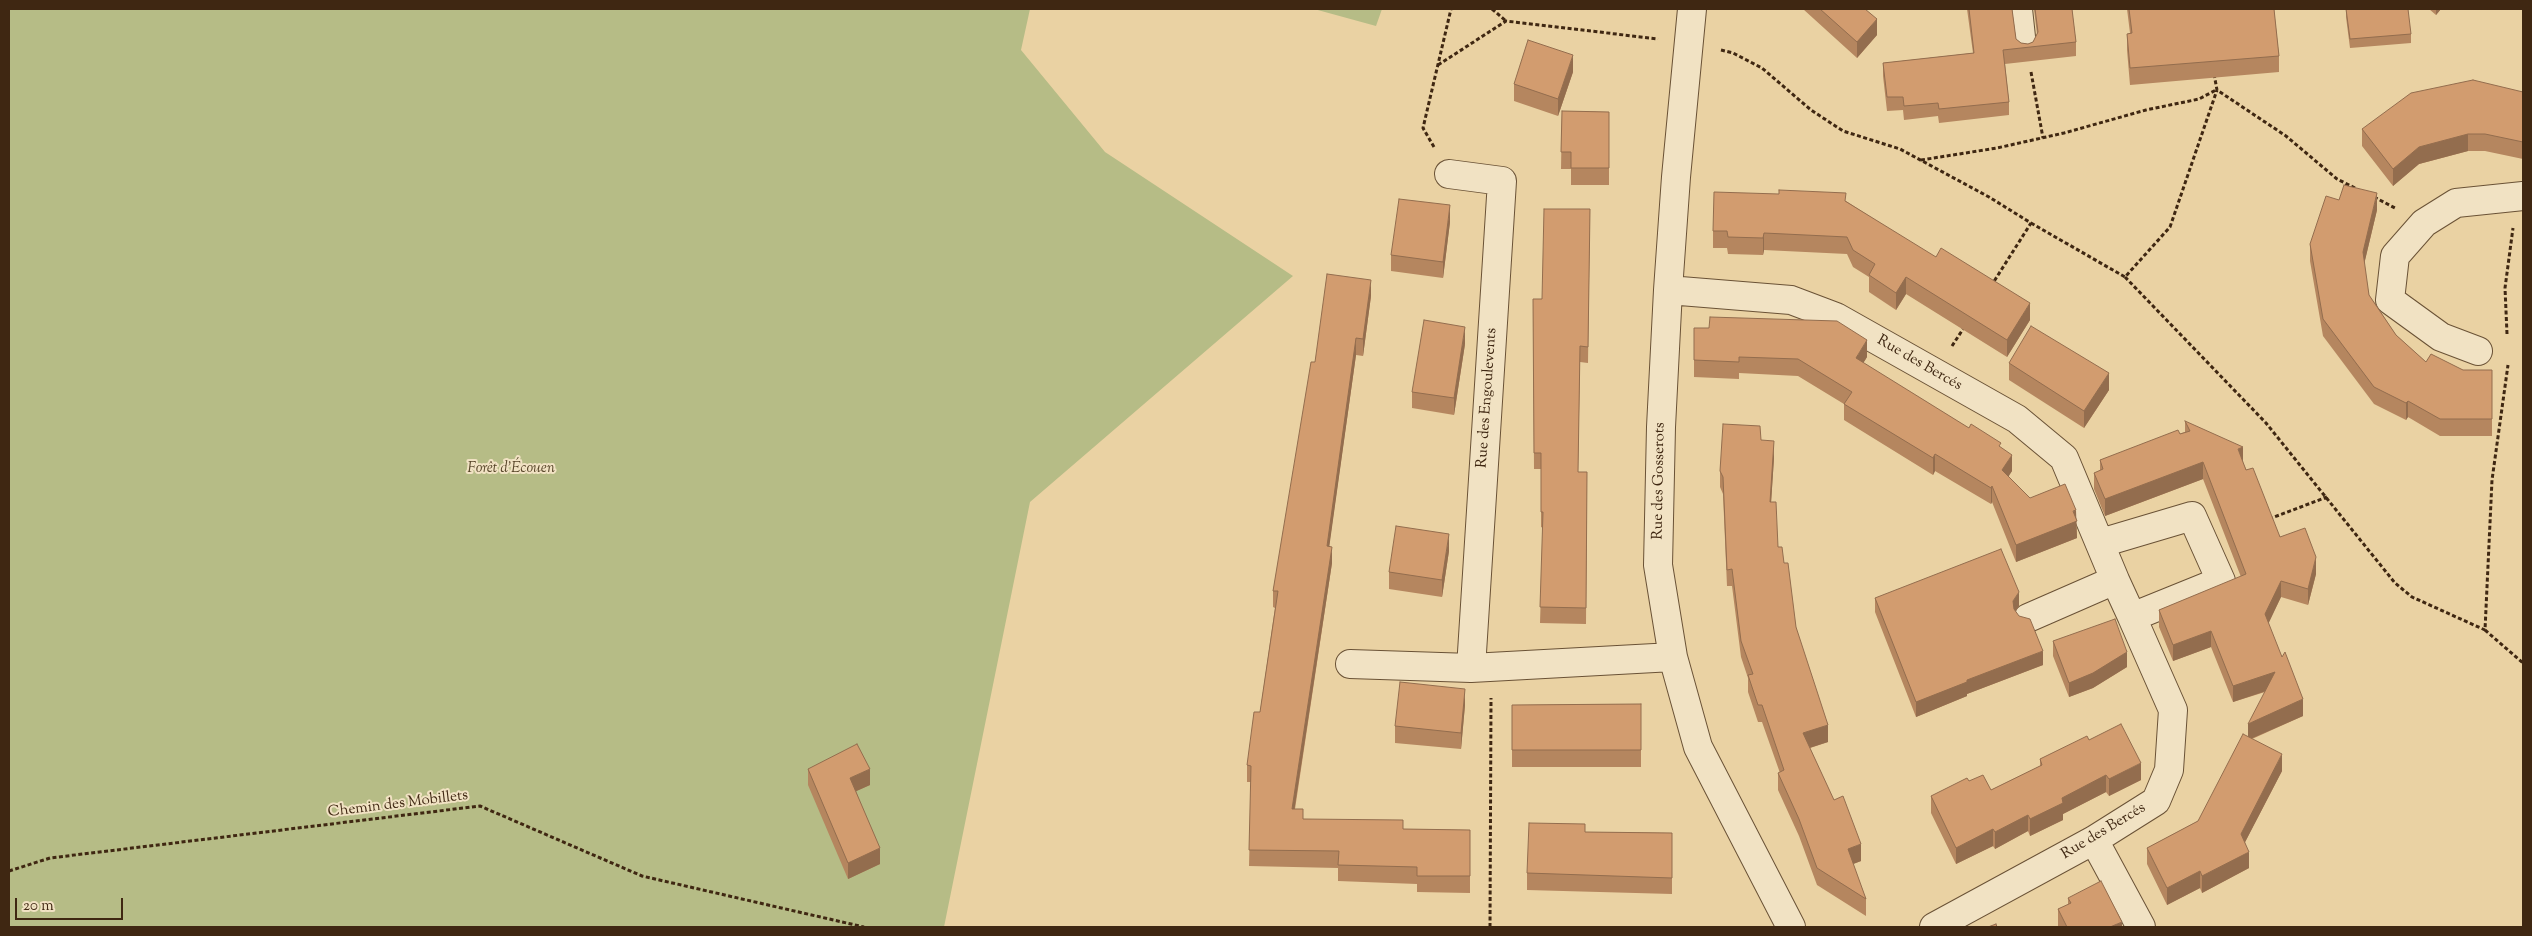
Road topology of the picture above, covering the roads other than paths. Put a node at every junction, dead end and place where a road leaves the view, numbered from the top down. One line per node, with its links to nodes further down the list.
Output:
1 (1692, 9): 6 (street, Rue des Gosserots)
2 (2022, 9): 3 (lane)
3 (2026, 46)
4 (1449, 174): 14 (street, Rue des Engoulevents)
5 (2520, 197): 7 (street)
6 (1668, 290): 8 (street, Rue des Bercés); 12 (street, Rue des Gosserots)
7 (2478, 351)
8 (2101, 543): 9 (street, Rue des Bercés); 10 (street)
9 (2115, 580): 10 (street, Rue des Bercés); 11 (street)
10 (2132, 617): 15 (street, Rue des Bercés)
11 (2028, 618)
12 (1673, 658): 14 (street); 16 (street, Rue des Gosserots)
13 (1350, 664): 14 (street)
14 (1481, 668)
15 (2094, 840): 17 (street, Rue des Bercés); 18 (street)
16 (1791, 927)
17 (1934, 927)
18 (2141, 927)

